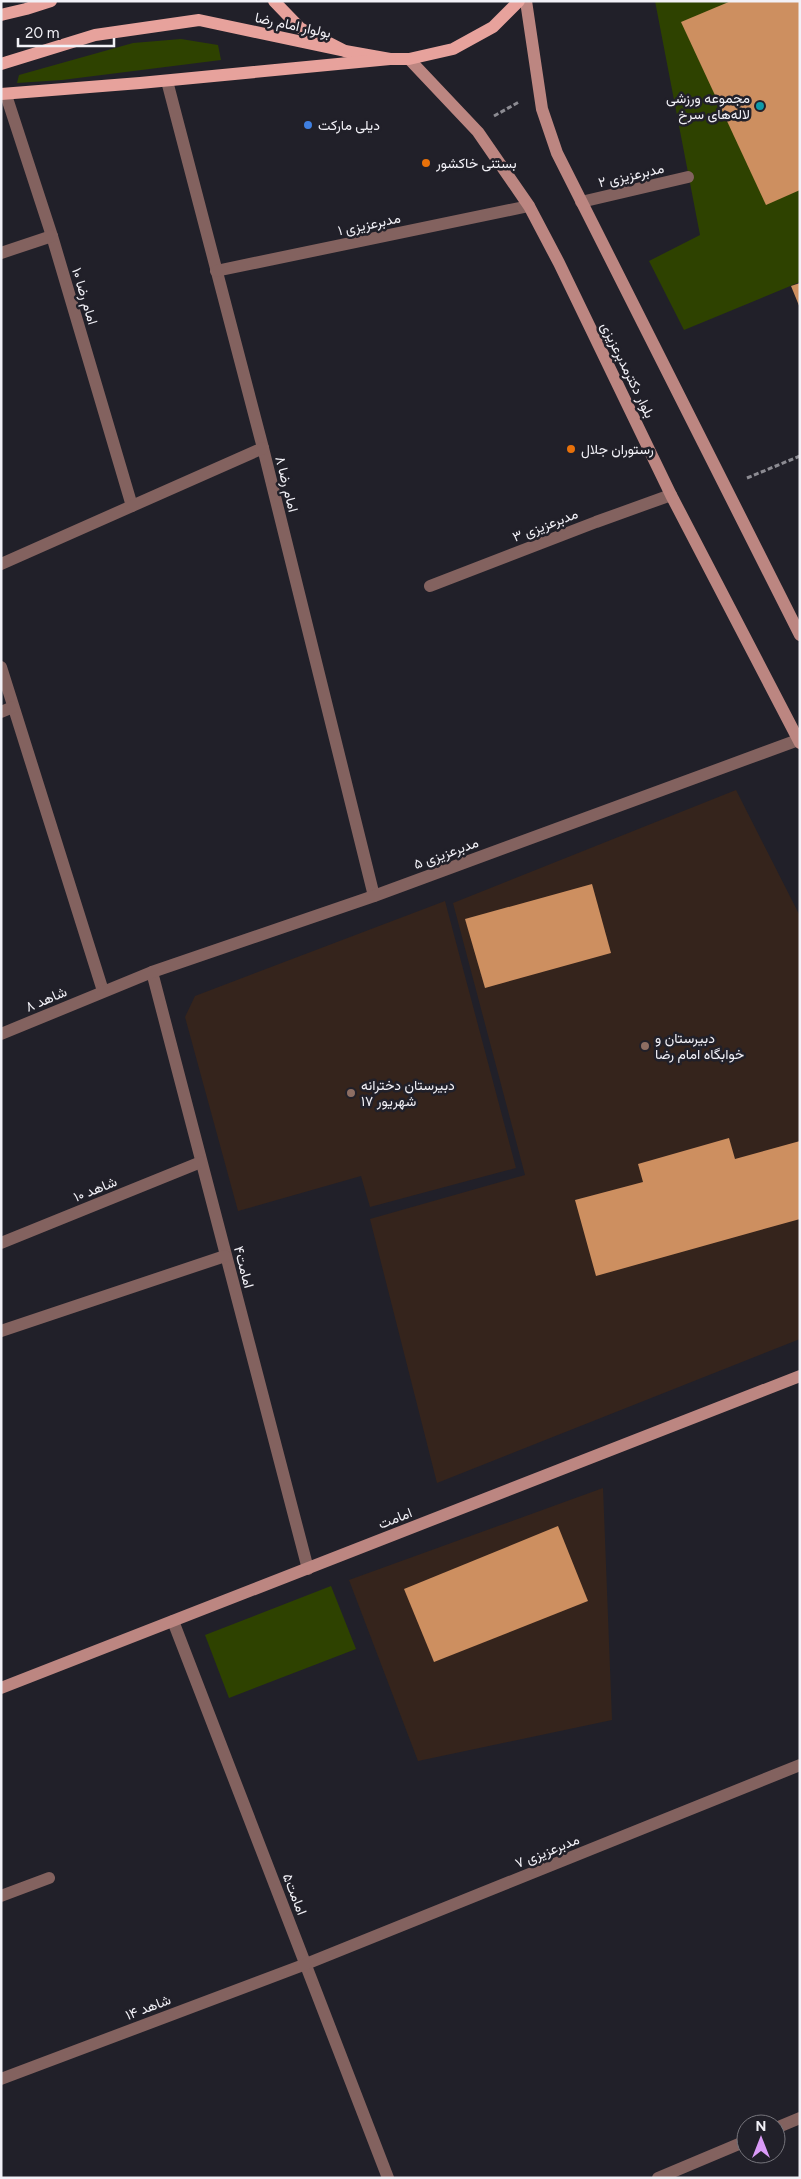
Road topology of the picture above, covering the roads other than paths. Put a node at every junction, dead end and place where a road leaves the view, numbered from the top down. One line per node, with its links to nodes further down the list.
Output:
1 (51, 1): 5 (main road)
2 (274, 1): 7 (main road)
3 (519, 1): 9 (main road)
4 (526, 1): 14 (main road)
5 (25, 5): 6 (main road)
6 (1, 15)
7 (346, 51): 8 (main road); 10 (main road, بولوار امام رضا)
8 (390, 59): 9 (main road); 11 (main road)
9 (409, 59): 15 (main road, بلوار دکترمدبرعزیزی)
10 (1, 64)
11 (167, 81): 12 (main road); 18 (street, امام رضا ۸)
12 (4, 95): 16 (street, امام رضا ۱۰)
13 (688, 177): 14 (street, مدبرعزیزی ۲)
14 (581, 202): 24 (main road)
15 (529, 206): 18 (street, مدبرعزیزی ۱); 20 (main road, بلوار دکترمدبرعزیزی)
16 (52, 236): 17 (street); 21 (street, امام رضا ۱۰)
17 (1, 253)
18 (216, 271): 19 (street, امام رضا ۸)
19 (262, 448): 21 (street); 28 (street, امام رضا ۸)
20 (671, 496): 23 (street, مدبرعزیزی ۳); 27 (main road, بلوار دکترمدبرعزیزی)
21 (132, 506): 22 (street)
22 (1, 564)
23 (430, 586)
24 (800, 635)
25 (1, 667): 26 (street)
26 (7, 710): 30 (street)
27 (799, 741): 28 (street, مدبرعزیزی ۵)
28 (374, 896): 29 (street, مدبرعزیزی ۵)
29 (152, 972): 30 (street, مدبرعزیزی ۵); 32 (street, امامت۴)
30 (102, 991): 31 (street, شاهد ۸)
31 (1, 1034)
32 (201, 1162): 33 (street, شاهد ۱۰); 34 (street, امامت۴)
33 (1, 1243)
34 (225, 1256): 35 (street); 37 (street, امامت۴)
35 (1, 1331)
36 (800, 1376): 37 (main road, امامت)
37 (308, 1569): 38 (main road, امامت)
38 (173, 1621): 39 (main road, امامت); 43 (street, امامت۵)
39 (1, 1688)
40 (800, 1765): 43 (street, مدبرعزیزی ۷)
41 (49, 1878): 42 (street)
42 (1, 1896)
43 (306, 1964): 44 (street, شاهد ۱۴); 48 (street, امامت۵)
44 (1, 2079)
45 (800, 2118): 46 (street)
46 (786, 2124)
47 (736, 2145): 49 (street)
48 (388, 2178)
49 (658, 2178)

